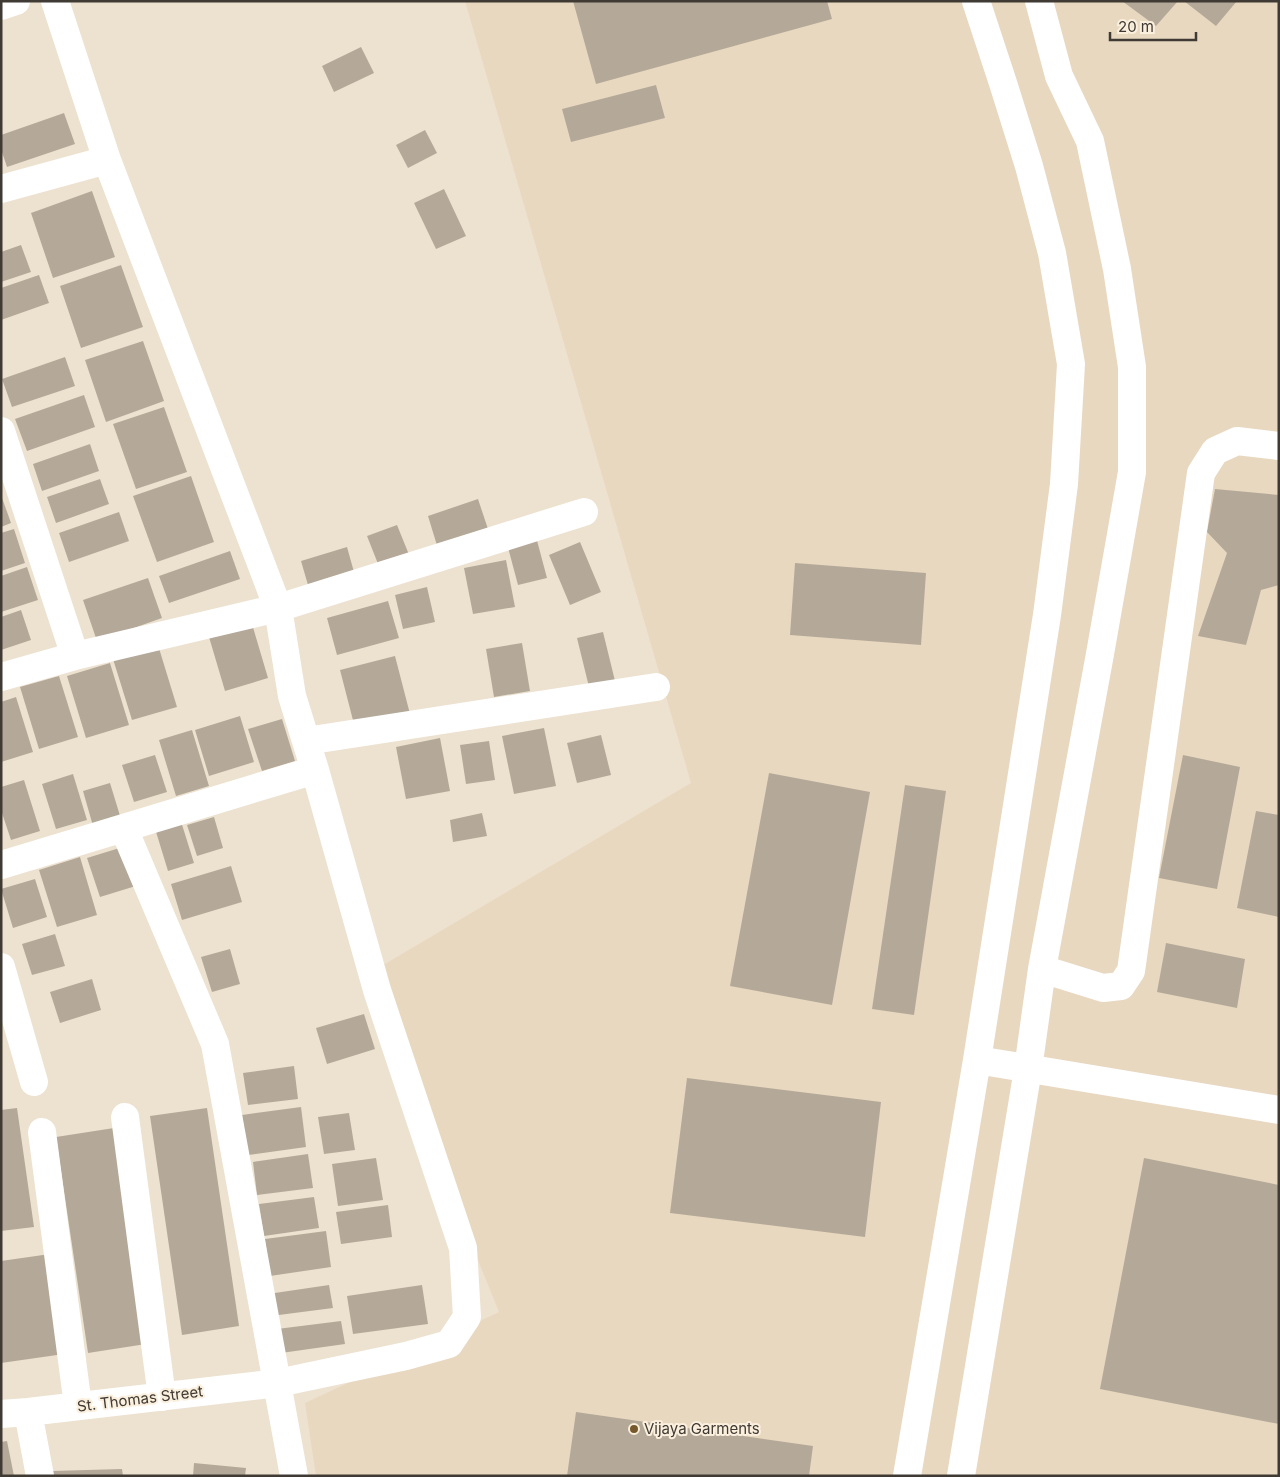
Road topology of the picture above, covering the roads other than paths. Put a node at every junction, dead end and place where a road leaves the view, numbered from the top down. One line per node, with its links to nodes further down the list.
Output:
1 (16, 1): 5 (street)
2 (55, 1): 6 (street, St. Thomas Street)
3 (976, 1): 21 (street)
4 (1039, 1): 20 (street)
5 (1, 6)
6 (108, 160): 7 (street); 11 (street, St. Thomas Street)
7 (1, 189)
8 (1, 431): 12 (street)
9 (1279, 446): 20 (street)
10 (584, 512): 11 (street)
11 (278, 608): 12 (street); 15 (street, St. Thomas Street)
12 (75, 656): 13 (street)
13 (1, 677)
14 (656, 687): 15 (street)
15 (306, 741): 16 (street, St. Thomas Street)
16 (315, 770): 17 (street); 27 (street, St. Thomas Street)
17 (124, 829): 18 (street); 27 (street)
18 (1, 865)
19 (1, 967): 23 (street)
20 (1042, 969): 22 (street)
21 (977, 1060): 22 (street); 34 (street)
22 (1028, 1069): 24 (street); 35 (street)
23 (34, 1082)
24 (1279, 1110)
25 (125, 1118): 28 (street)
26 (42, 1132): 29 (street)
27 (278, 1383): 28 (street, St. Thomas Street); 33 (street)
28 (162, 1396): 29 (street, St. Thomas Street)
29 (78, 1406): 30 (street, St. Thomas Street)
30 (28, 1412): 31 (street, St. Thomas Street); 32 (street)
31 (1, 1414)
32 (40, 1476)
33 (294, 1476)
34 (907, 1476)
35 (961, 1476)

